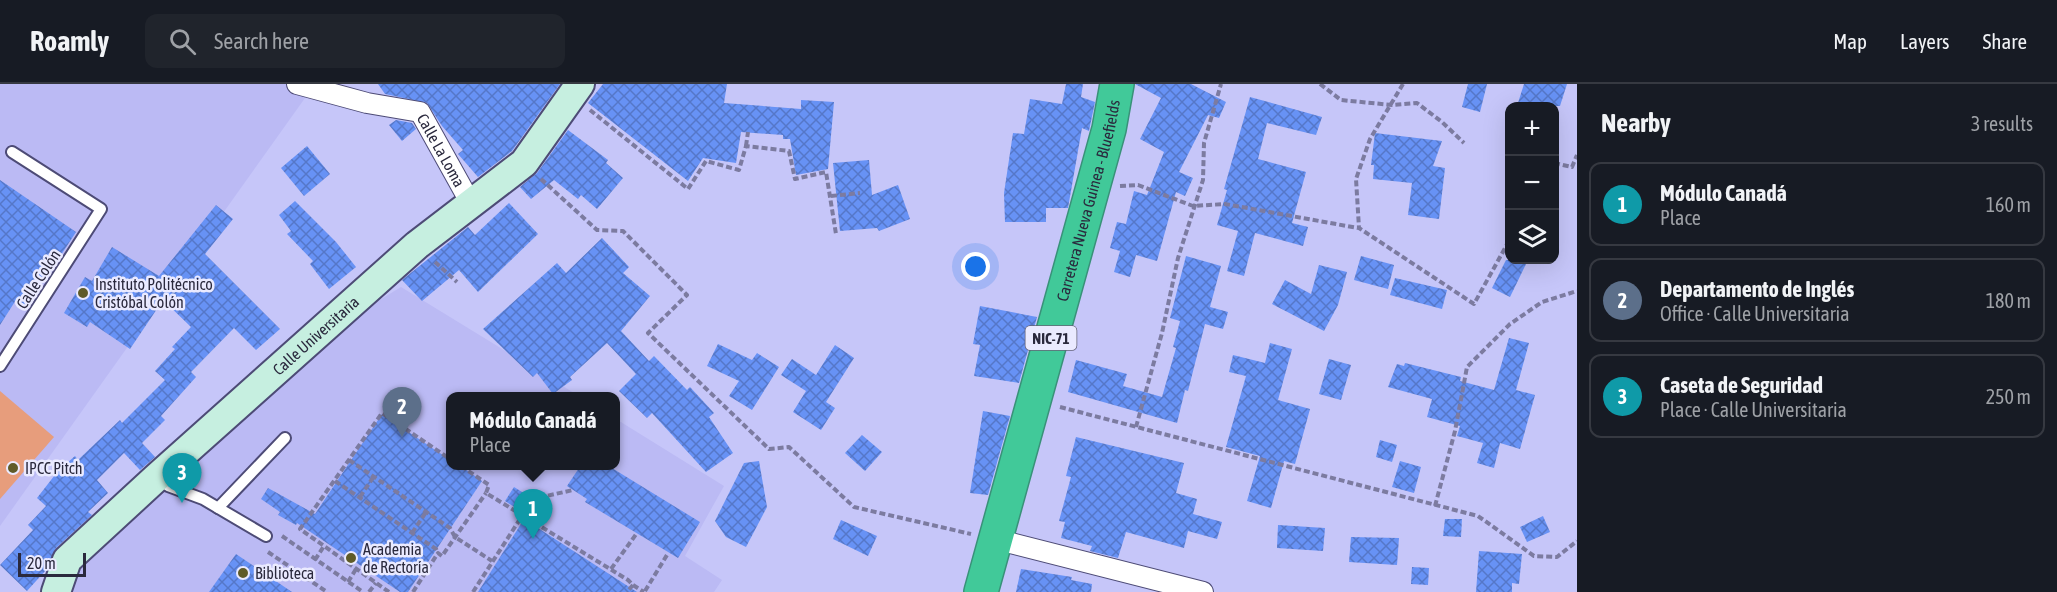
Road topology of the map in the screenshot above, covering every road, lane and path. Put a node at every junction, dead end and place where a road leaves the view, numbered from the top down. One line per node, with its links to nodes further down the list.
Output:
1 (297, 84): 18 (street, Calle La Loma)
2 (1117, 84): 15 (highway, Carretera Nueva Guinea - Bluefields / NIC-71)
3 (1221, 84): 19 (path)
4 (1320, 84): 7 (path)
5 (1403, 84): 7 (path)
6 (576, 90): 10 (path); 13 (street, Calle Universitaria)
7 (1392, 105): 9 (path); 20 (path)
8 (748, 132): 10 (path)
9 (1464, 143)
10 (746, 147): 17 (path)
11 (12, 152): 24 (lane, Calle Colón)
12 (1577, 155): 14 (path)
13 (524, 163): 18 (street, Calle Universitaria); 45 (path)
14 (1559, 164)
15 (1093, 187): 19 (path); 25 (highway, Carretera Nueva Guinea - Bluefields / NIC-71)
16 (860, 193): 17 (path)
17 (831, 196): 21 (path)
18 (470, 202): 32 (street, Calle Universitaria)
19 (1193, 206): 20 (path); 26 (path)
20 (1359, 228): 22 (path)
21 (836, 234)
22 (1505, 246)
23 (1577, 291): 37 (path)
24 (0, 366)
25 (1033, 400): 26 (path); 45 (highway, Carretera Nueva Guinea - Bluefields / NIC-71)
26 (1136, 427): 37 (path)
27 (285, 438): 38 (lane)
28 (446, 456): 29 (path)
29 (350, 460): 31 (path); 33 (path)
30 (468, 470): 35 (path)
31 (374, 476): 36 (path); 39 (path)
32 (156, 478): 38 (lane); 57 (street, Calle Universitaria)
33 (335, 481): 36 (path); 47 (path)
34 (573, 490): 40 (path)
35 (486, 494): 40 (path); 44 (path)
36 (360, 497): 41 (path)
37 (1435, 506): 46 (path)
38 (218, 508): 43 (lane)
39 (426, 512): 41 (path); 44 (path)
40 (523, 516): 51 (path); 53 (path)
41 (412, 533): 48 (path)
42 (637, 533): 53 (path)
43 (266, 536): 50 (path); 58 (path)
44 (455, 537): 48 (path); 51 (path)
45 (995, 539): 66 (highway, Carretera Nueva Guinea - Bluefields / NIC-71); 67 (street)
46 (1577, 541)
47 (324, 546): 50 (path); 52 (path)
48 (438, 553): 62 (path)
49 (667, 555): 65 (path)
50 (315, 560): 54 (path)
51 (492, 561): 63 (path)
52 (356, 569): 54 (path); 55 (path)
53 (611, 569): 56 (path)
54 (348, 582): 59 (path)
55 (376, 583): 60 (path); 61 (path)
56 (633, 585): 64 (path); 65 (path)
57 (56, 592)
58 (327, 592)
59 (363, 592)
60 (369, 592)
61 (389, 592)
62 (413, 592)
63 (473, 592)
64 (627, 592)
65 (644, 592)
66 (981, 592)
67 (1203, 592)

